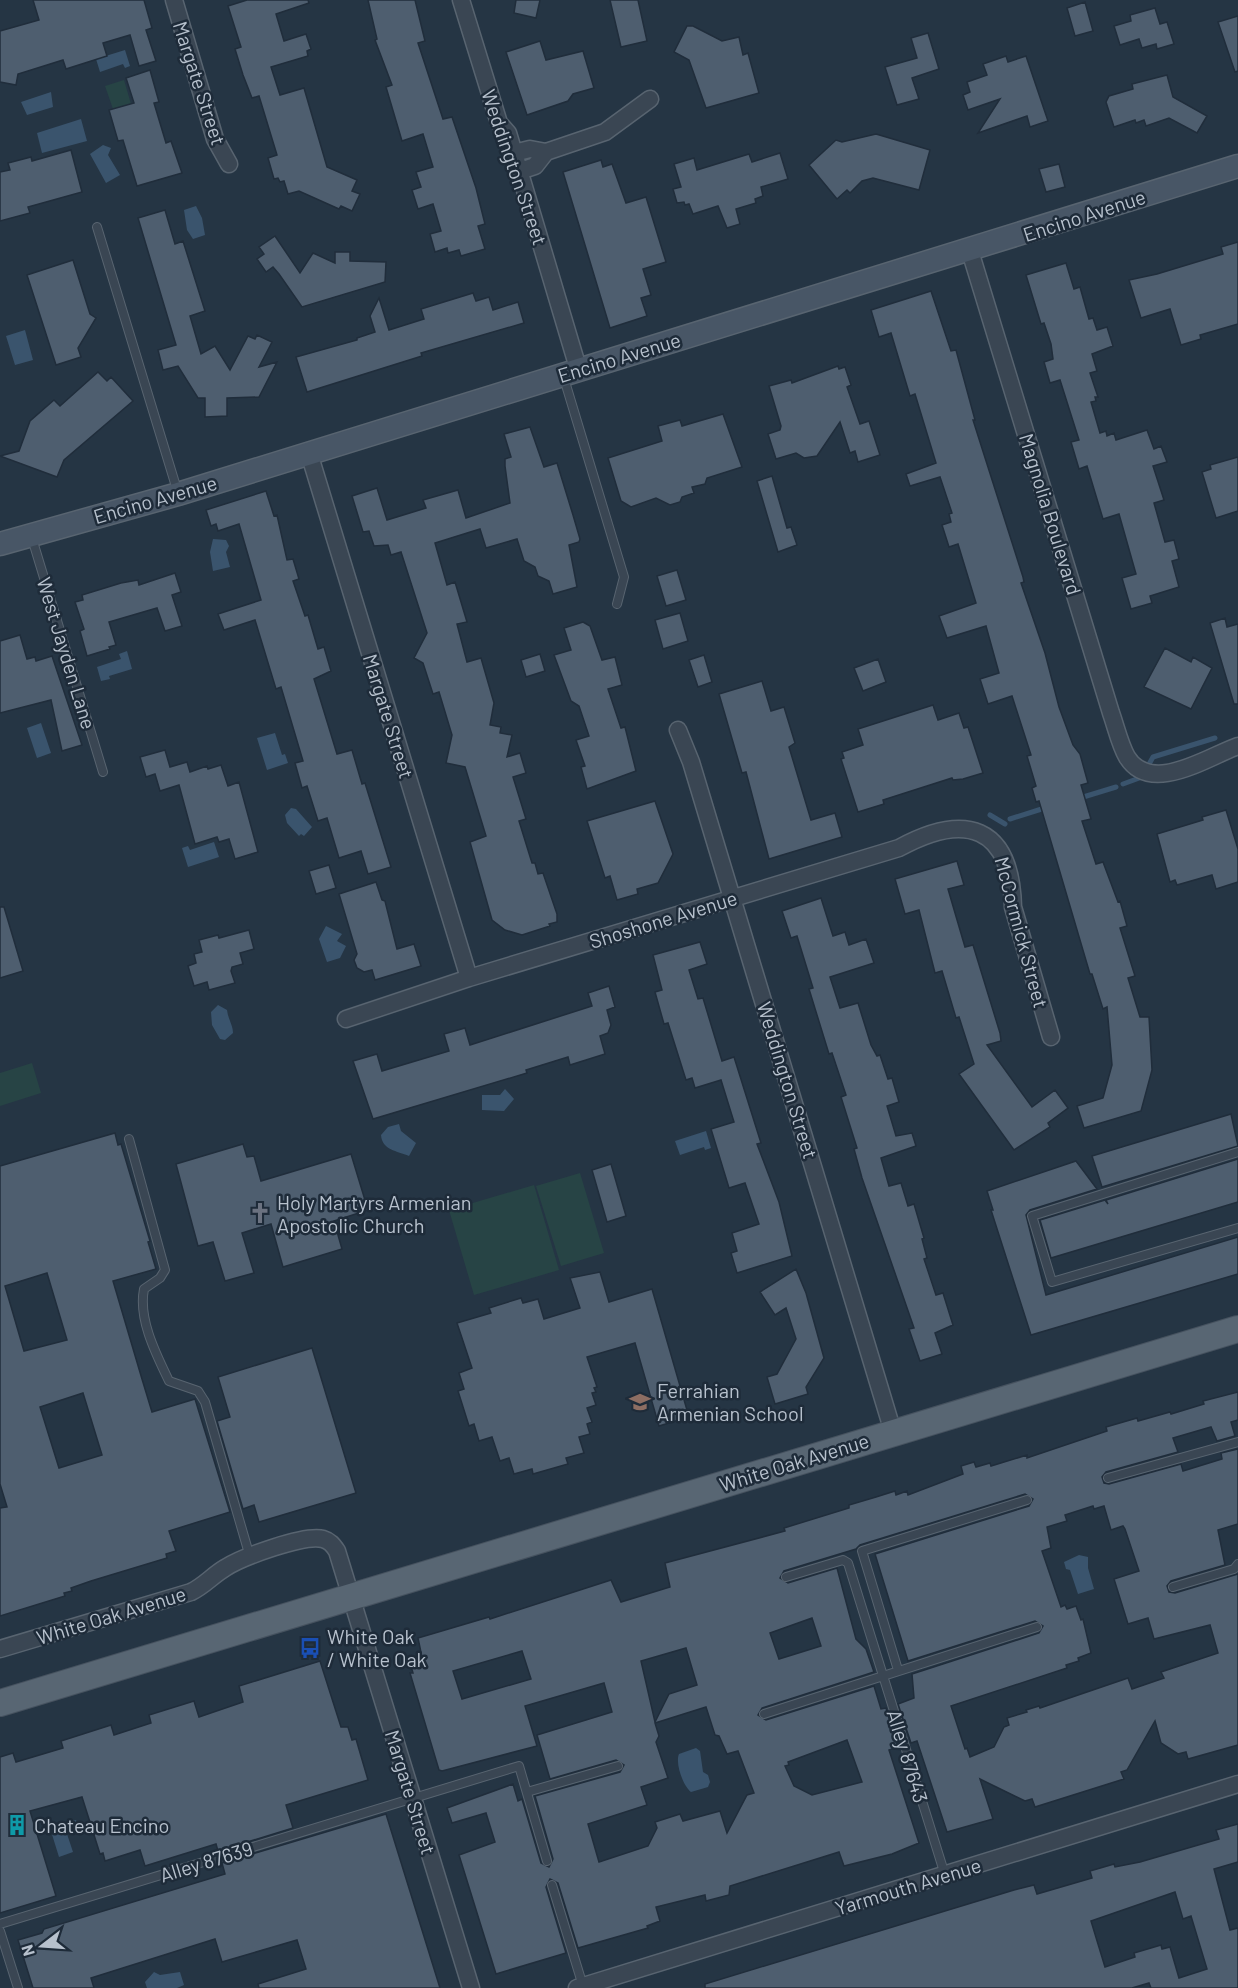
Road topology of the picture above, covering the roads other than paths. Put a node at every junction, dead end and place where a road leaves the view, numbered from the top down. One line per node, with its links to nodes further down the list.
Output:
1 (174, 0): 6 (street, Margate Street)
2 (461, 0): 5 (street, Weddington Street)
3 (650, 99): 4 (street)
4 (546, 152): 5 (street); 8 (street)
5 (514, 153): 8 (street, Weddington Street)
6 (229, 164)
7 (1238, 166): 10 (street, Encino Avenue)
8 (520, 171): 11 (street, Weddington Street)
9 (97, 227): 13 (lane)
10 (970, 251): 11 (street, Encino Avenue); 18 (street, Magnolia Boulevard)
11 (570, 371): 12 (street, Encino Avenue); 16 (lane, Weddington Street)
12 (309, 453): 13 (street, Encino Avenue); 22 (street, Margate Street)
13 (178, 494): 14 (street, Encino Avenue)
14 (31, 535): 15 (street, Encino Avenue); 19 (lane, West Jayden Lane)
15 (0, 544)
16 (617, 604)
17 (678, 730): 21 (street, Weddington Street)
18 (1238, 746)
19 (103, 772)
20 (982, 833): 21 (street, Shoshone Avenue); 24 (street, McCormick Street)
21 (733, 898): 22 (street, Shoshone Avenue); 29 (street, Weddington Street)
22 (469, 978): 23 (street, Shoshone Avenue)
23 (346, 1019)
24 (1051, 1037)
25 (129, 1139): 33 (lane)
26 (1238, 1152): 27 (lane)
27 (1238, 1228)
28 (1238, 1329): 29 (main road, White Oak Avenue)
29 (893, 1432): 37 (main road, White Oak Avenue)
30 (1238, 1442): 31 (lane)
31 (1108, 1478)
32 (1027, 1500): 40 (lane)
33 (250, 1557): 37 (street, White Oak Avenue); 39 (street, White Oak Avenue)
34 (1238, 1564): 36 (lane)
35 (786, 1577): 41 (lane, Alley 87643)
36 (1173, 1587)
37 (351, 1597): 42 (main road, White Oak Avenue); 47 (street, Margate Street)
38 (1037, 1627): 40 (lane)
39 (0, 1649)
40 (898, 1670): 41 (lane)
41 (884, 1676): 43 (lane); 49 (lane, Alley 87643)
42 (0, 1703)
43 (764, 1714)
44 (618, 1766): 46 (lane)
45 (1238, 1784): 49 (street, Yarmouth Avenue)
46 (527, 1792): 47 (lane, Alley 87639); 48 (lane)
47 (413, 1797): 51 (lane, Alley 87639); 55 (street, Margate Street)
48 (547, 1861)
49 (945, 1875): 53 (street, Yarmouth Avenue)
50 (552, 1885): 53 (lane)
51 (0, 1924)
52 (0, 1931): 54 (lane)
53 (580, 1987)
54 (18, 1988)
55 (471, 1988)

